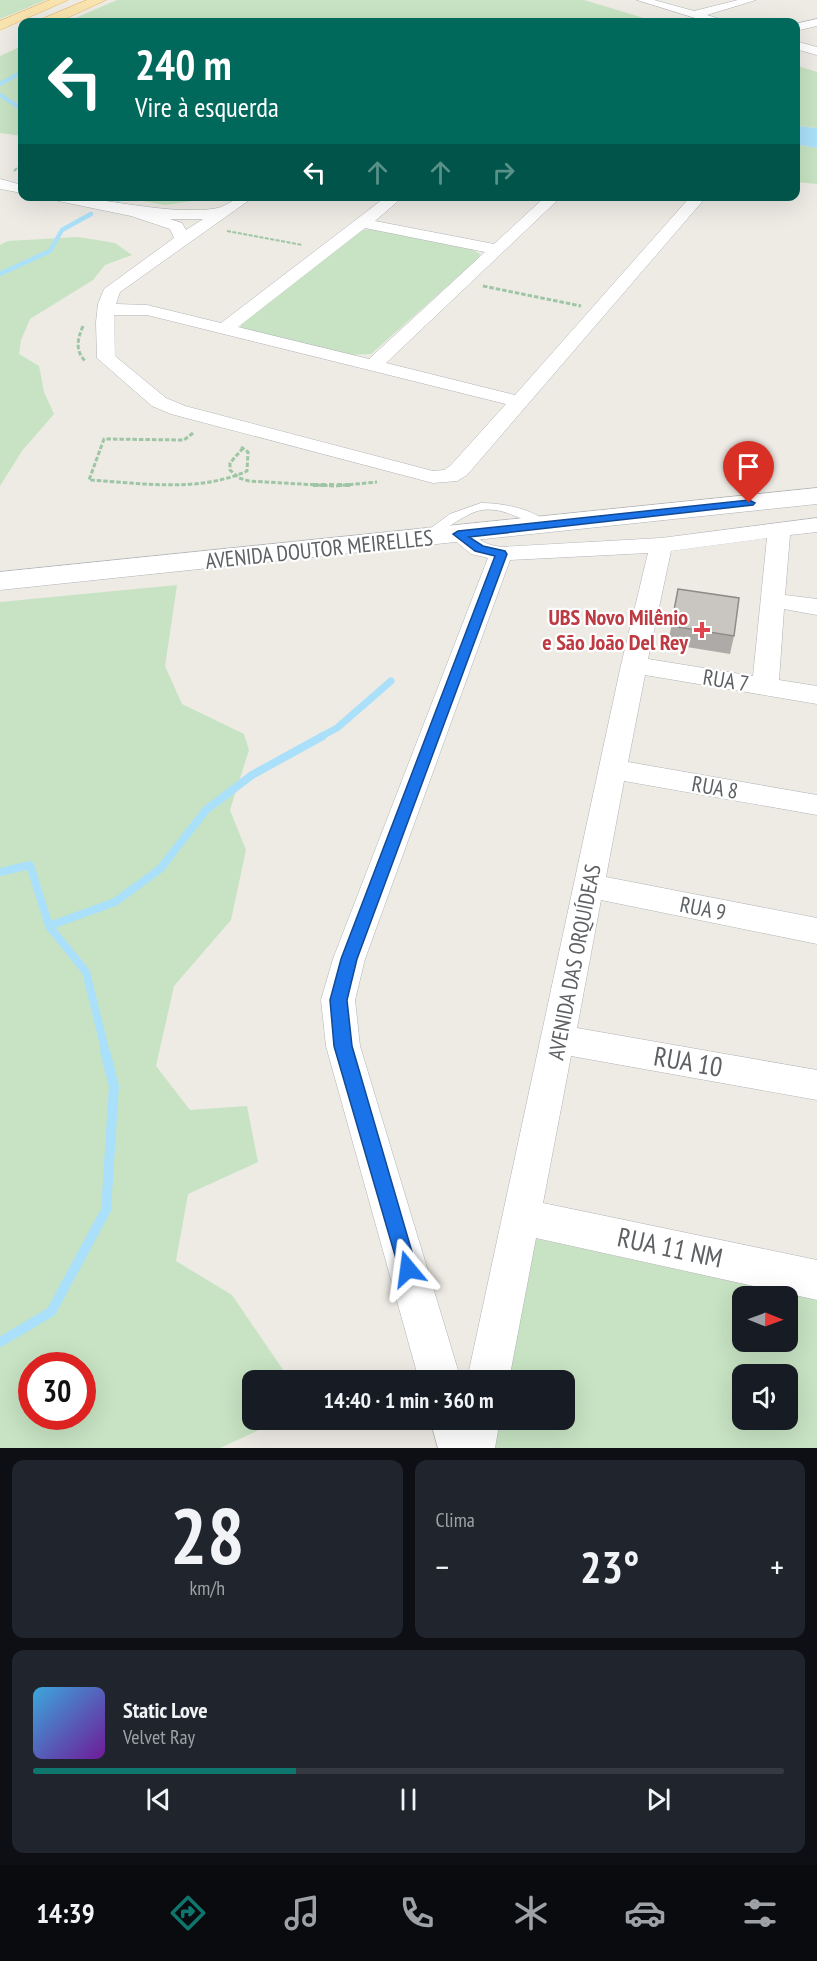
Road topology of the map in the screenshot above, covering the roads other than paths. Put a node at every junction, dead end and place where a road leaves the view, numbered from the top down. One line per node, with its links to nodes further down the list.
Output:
1 (62, 0): 7 (main road)
2 (99, 0): 8 (main road)
3 (642, 0): 5 (street)
4 (751, 0): 5 (street)
5 (693, 15): 9 (street)
6 (18, 18): 11 (main road)
7 (19, 18)
8 (55, 18)
9 (704, 18)
10 (817, 22): 12 (street)
11 (0, 26)
12 (800, 27)
13 (800, 46): 14 (street)
14 (817, 51)
15 (82, 201): 20 (street)
16 (240, 201): 21 (street)
17 (391, 201): 22 (street)
18 (550, 201): 24 (street)
19 (696, 201): 28 (street)
20 (135, 212): 21 (street); 23 (street)
21 (224, 212): 23 (street)
22 (363, 223): 24 (street); 26 (street)
23 (183, 239): 25 (street)
24 (498, 250): 27 (street)
25 (108, 309): 26 (street); 28 (street)
26 (224, 329): 27 (street)
27 (372, 366): 28 (street)
28 (520, 402)
29 (817, 496): 30 (street, AVENIDA DOUTOR MEIRELLES)
30 (545, 525): 33 (street, AVENIDA DOUTOR MEIRELLES); 34 (lane)
31 (817, 525): 32 (street)
32 (779, 529): 35 (street); 38 (street)
33 (458, 534): 34 (street, AVENIDA DOUTOR MEIRELLES); 36 (street)
34 (423, 538): 37 (street, AVENIDA DOUTOR MEIRELLES)
35 (661, 545): 36 (street); 40 (street, AVENIDA DAS ORQUÍDEAS)
36 (501, 554): 51 (street)
37 (0, 581)
38 (771, 600): 39 (street); 41 (street)
39 (817, 607)
40 (634, 665): 41 (street, RUA 7); 43 (street, AVENIDA DAS ORQUÍDEAS)
41 (765, 687): 42 (street, RUA 7)
42 (817, 695)
43 (613, 769): 44 (street, RUA 8); 45 (street, AVENIDA DAS ORQUÍDEAS)
44 (817, 805)
45 (590, 886): 46 (street, RUA 9); 47 (street, AVENIDA DAS ORQUÍDEAS)
46 (817, 930)
47 (558, 1039): 48 (street, RUA 10); 49 (street, AVENIDA DAS ORQUÍDEAS)
48 (817, 1085)
49 (522, 1217): 50 (street, RUA 11 NM); 52 (street, AVENIDA DAS ORQUÍDEAS)
50 (817, 1280)
51 (437, 1370)
52 (490, 1370)
53 (454, 1430): 55 (street)
54 (477, 1430): 56 (street)
55 (460, 1448)
56 (473, 1448)

